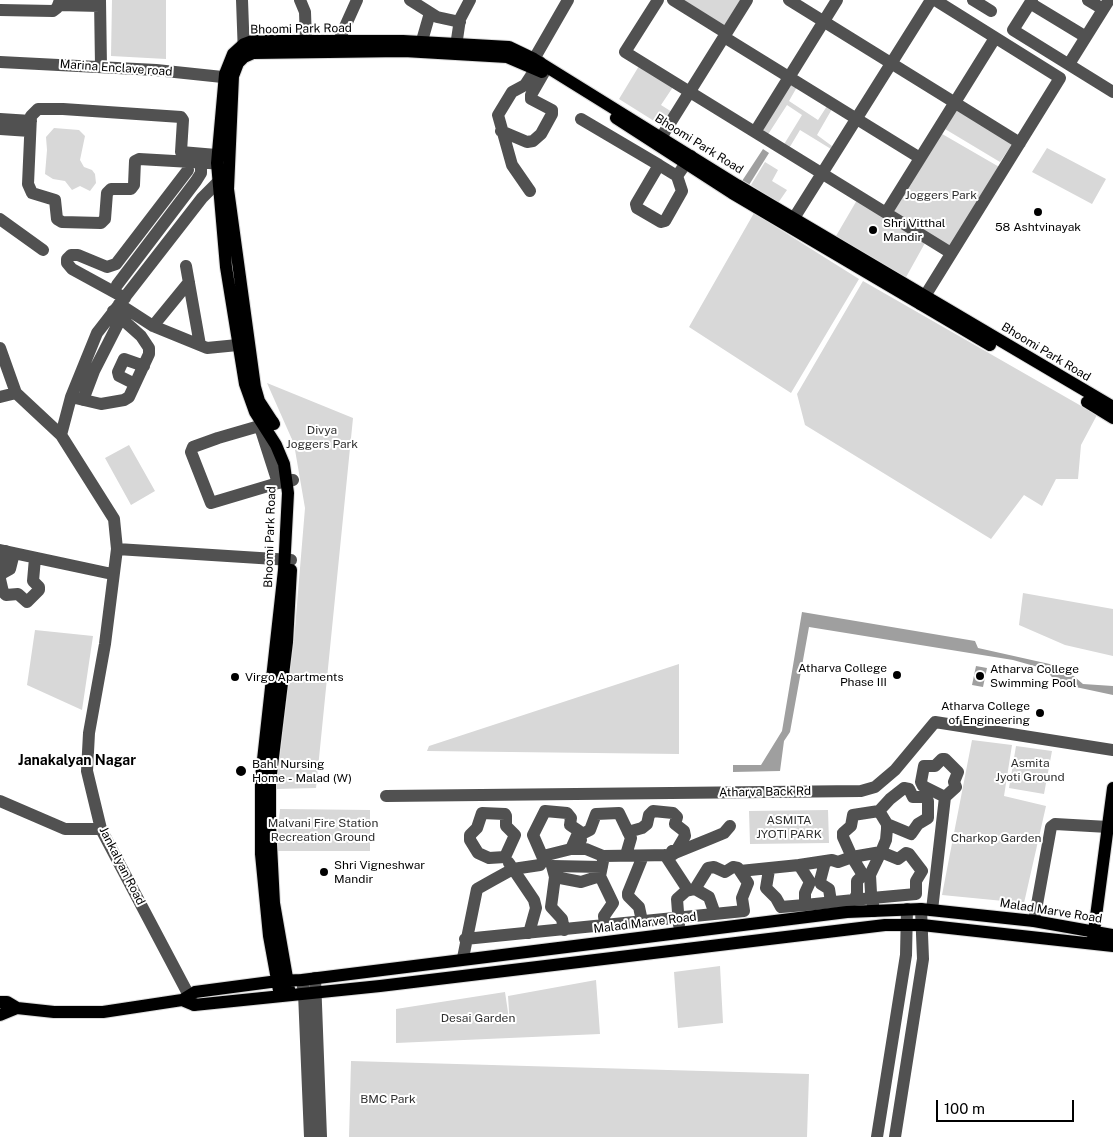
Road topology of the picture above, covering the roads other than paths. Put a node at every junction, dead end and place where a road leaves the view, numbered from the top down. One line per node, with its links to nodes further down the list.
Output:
1 (242, 0): 31 (street)
2 (300, 0): 27 (street)
3 (357, 0): 28 (street)
4 (410, 0): 21 (street)
5 (470, 0): 23 (street)
6 (568, 0): 36 (street)
7 (658, 0): 40 (street)
8 (673, 0): 24 (street)
9 (746, 0): 24 (street)
10 (789, 0): 22 (street)
11 (837, 0): 22 (street)
12 (933, 0): 26 (street); 33 (street)
13 (973, 0): 20 (street)
14 (1088, 0): 18 (street)
15 (1031, 1): 25 (street); 34 (street)
16 (59, 2): 17 (street); 19 (street)
17 (100, 3): 35 (street)
18 (1106, 5): 25 (street)
19 (0, 10)
20 (992, 12)
21 (430, 13): 23 (street); 29 (street)
22 (823, 21): 33 (street); 38 (street)
23 (460, 22): 30 (street)
24 (725, 35): 38 (street); 40 (street)
25 (1086, 37): 34 (street)
26 (995, 38): 43 (street); 52 (street)
27 (306, 41): 28 (main road, Bhoomi Park Road); 31 (main road, Bhoomi Park Road)
28 (336, 46): 29 (main road, Bhoomi Park Road); 31 (main road, Bhoomi Park Road)
29 (419, 46): 30 (main road, Bhoomi Park Road)
30 (456, 48): 36 (main road, Bhoomi Park Road)
31 (244, 50): 37 (main road, Bhoomi Park Road)
32 (0, 62): 35 (street, Marina Enclave road)
33 (892, 64): 43 (street); 46 (street)
34 (1069, 64): 41 (street)
35 (101, 66): 37 (street, Marina Enclave road)
36 (539, 66): 39 (street); 42 (street); 51 (main road, Bhoomi Park Road)
37 (230, 77): 57 (main road, Bhoomi Park Road)
38 (789, 77): 46 (street); 50 (street)
39 (512, 92): 42 (street); 49 (street)
40 (689, 92): 50 (street); 51 (street)
41 (1113, 92)
42 (532, 99): 49 (street)
43 (955, 102): 52 (street); 53 (street)
44 (0, 119): 47 (street)
45 (581, 119): 58 (street)
46 (857, 119): 53 (street); 59 (street)
47 (31, 126): 48 (street); 55 (street); 55 (street)
48 (0, 129)
49 (502, 131): 61 (street)
50 (755, 132): 59 (street)
51 (659, 140): 54 (main road, Bhoomi Park Road)
52 (1020, 142): 66 (street)
53 (920, 158): 62 (street)
54 (688, 159): 60 (street); 64 (main road, Bhoomi Park Road)
55 (183, 161): 56 (street); 57 (street); 70 (street)
56 (201, 164): 57 (street); 70 (street)
57 (223, 165): 70 (street); 72 (main road, Bhoomi Park Road)
58 (660, 166): 60 (street); 60 (street)
59 (823, 174): 62 (street); 64 (street)
60 (677, 176)
61 (530, 191)
62 (886, 213): 66 (street)
63 (0, 218): 65 (street)
64 (791, 222): 69 (main road, Bhoomi Park Road)
65 (43, 250)
66 (951, 253): 69 (street)
67 (186, 266): 68 (street)
68 (189, 282): 71 (street); 73 (street)
69 (922, 300): 80 (main road, Bhoomi Park Road)
70 (121, 305): 71 (street); 75 (street); 79 (street)
71 (153, 326): 73 (street)
72 (245, 344): 73 (street); 81 (main road, Bhoomi Park Road)
73 (200, 345)
74 (0, 348): 77 (street)
75 (144, 366): 76 (street); 76 (street)
76 (135, 384): 79 (street)
77 (16, 393): 78 (street); 82 (street, Jankalyan Road)
78 (0, 397)
79 (77, 398): 82 (street)
80 (1111, 411)
81 (266, 425): 83 (street); 83 (main road, Bhoomi Park Road); 83 (street)
82 (61, 435): 84 (street, Jankalyan Road)
83 (286, 481): 87 (main road, Bhoomi Park Road)
84 (117, 549): 87 (street); 89 (street, Jankalyan Road)
85 (7, 551): 86 (street); 88 (street); 90 (street)
86 (35, 558): 89 (street); 90 (street)
87 (288, 560): 150 (main road, Bhoomi Park Road)
88 (0, 563)
89 (112, 574): 100 (street, Jankalyan Road)
90 (0, 578)
91 (1113, 750): 93 (street, Atharva Back Rd)
92 (1113, 788): 99 (main road)
93 (386, 796)
94 (0, 801): 100 (street)
95 (928, 805): 96 (street); 97 (street); 123 (street)
96 (878, 811): 97 (street); 112 (street)
97 (887, 824): 107 (street)
98 (730, 826): 108 (street)
99 (1108, 827): 134 (street); 142 (main road)
100 (101, 829): 155 (street, Jankalyan Road)
101 (628, 832): 104 (street); 108 (street); 109 (street)
102 (514, 835): 103 (street); 111 (street); 111 (street)
103 (533, 835): 104 (street); 113 (street)
104 (578, 836): 105 (street); 106 (street)
105 (572, 849): 106 (street); 113 (street)
106 (586, 849): 115 (street)
107 (880, 852): 112 (street); 124 (street); 128 (street)
108 (667, 854): 110 (street); 122 (street)
109 (626, 855): 110 (street); 115 (street)
110 (643, 856): 133 (street)
111 (504, 857): 117 (street)
112 (852, 857): 114 (street); 125 (street)
113 (543, 858): 117 (street)
114 (825, 862): 116 (street); 126 (street)
115 (602, 866): 136 (street); 139 (street)
116 (799, 866): 118 (street); 127 (street)
117 (513, 869): 140 (street); 143 (street)
118 (769, 870): 119 (street); 121 (street)
119 (740, 871): 120 (street); 122 (street)
120 (748, 887): 121 (street); 131 (street)
121 (766, 888): 127 (street)
122 (690, 890): 131 (street); 132 (street)
123 (934, 893): 124 (street); 130 (street)
124 (916, 894): 128 (street)
125 (854, 900): 126 (street); 128 (street)
126 (831, 902): 127 (street)
127 (805, 905)
128 (873, 905): 129 (main road, Malad Marve Road); 141 (main road, Malad Marve Road)
129 (907, 909): 130 (main road, Malad Marve Road); 137 (street)
130 (927, 909): 134 (main road, Malad Marve Road); 138 (street)
131 (715, 914): 132 (street)
132 (678, 918): 133 (street); 141 (street)
133 (642, 921): 136 (street)
134 (1034, 921): 142 (main road, Malad Marve Road)
135 (1113, 921): 144 (main road)
136 (604, 925): 139 (street)
137 (908, 925): 138 (main road, Malad Marve Road); 148 (main road, Malad Marve Road); 159 (street)
138 (922, 925): 142 (main road, Malad Marve Road); 163 (street)
139 (564, 930): 140 (street)
140 (529, 933): 143 (street)
141 (680, 933): 145 (main road, Malad Marve Road)
142 (1093, 938): 144 (main road, Malad Marve Road)
143 (465, 940): 145 (street)
144 (1112, 940)
145 (463, 958): 146 (main road, Malad Marve Road)
146 (446, 961): 147 (main road, Malad Marve Road); 148 (main road)
147 (374, 970): 149 (main road, Malad Marve Road); 152 (main road)
148 (446, 977): 152 (main road, Malad Marve Road)
149 (316, 978): 151 (main road, Malad Marve Road); 153 (street)
150 (282, 980): 151 (main road, Malad Marve Road); 154 (main road); 155 (main road, Malad Marve Road)
151 (302, 980): 153 (street)
152 (375, 986): 153 (main road, Malad Marve Road)
153 (310, 993): 154 (main road, Malad Marve Road); 160 (street); 161 (street)
154 (285, 996): 155 (main road, Malad Marve Road)
155 (189, 1000): 157 (main road)
156 (0, 1002): 157 (main road)
157 (17, 1008): 158 (main road)
158 (0, 1015)
159 (878, 1136): 162 (street)
160 (310, 1137)
161 (321, 1137)
162 (891, 1137)
163 (896, 1137)

